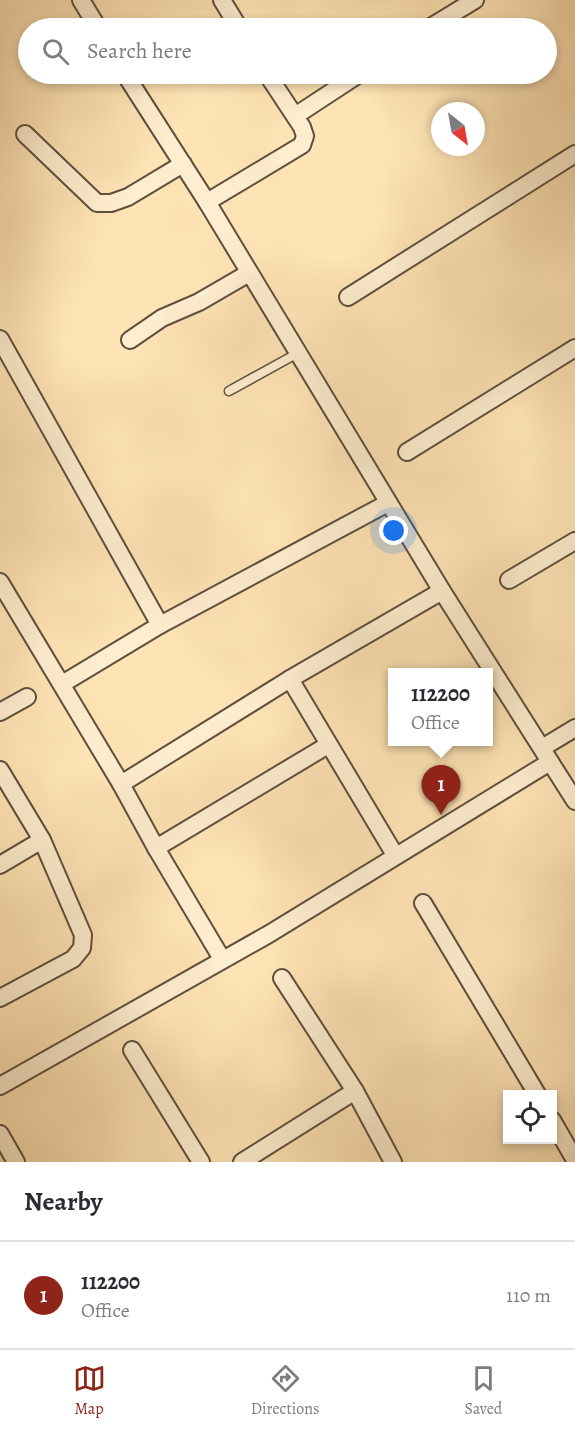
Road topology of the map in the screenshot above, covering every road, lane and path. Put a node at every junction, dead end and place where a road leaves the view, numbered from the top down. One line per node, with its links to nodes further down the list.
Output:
1 (81, 0): 4 (street)
2 (222, 0): 5 (street)
3 (475, 0): 6 (street)
4 (92, 18)
5 (233, 18)
6 (445, 18)
7 (131, 84): 13 (street)
8 (274, 84): 10 (street)
9 (344, 84): 10 (street)
10 (295, 116): 14 (street)
11 (25, 134): 13 (street)
12 (575, 154): 16 (street)
13 (183, 164): 14 (street)
14 (207, 202): 15 (street)
15 (249, 273): 18 (street); 20 (street)
16 (348, 297)
17 (0, 339): 28 (street)
18 (130, 340)
19 (575, 348): 22 (street)
20 (298, 353): 21 (lane); 23 (street)
21 (229, 391)
22 (407, 452)
23 (388, 503): 27 (street); 28 (street)
24 (575, 541): 25 (street)
25 (509, 580)
26 (0, 582): 32 (street)
27 (442, 591): 29 (street); 31 (street)
28 (160, 625): 32 (street)
29 (491, 668)
30 (493, 671): 37 (street)
31 (290, 679): 36 (street); 39 (street)
32 (62, 684): 39 (street)
33 (27, 697): 34 (street)
34 (0, 712)
35 (575, 728): 37 (street)
36 (328, 745): 42 (street); 43 (street)
37 (546, 755): 40 (street); 43 (street)
38 (0, 770): 41 (street)
39 (121, 784): 42 (street)
40 (575, 801)
41 (42, 840): 44 (street); 48 (street)
42 (156, 848): 46 (street)
43 (395, 855): 46 (street)
44 (0, 865)
45 (423, 903): 51 (street)
46 (222, 959): 50 (street)
47 (282, 978): 52 (street)
48 (0, 998)
49 (132, 1050): 57 (street)
50 (0, 1086)
51 (534, 1090)
52 (355, 1091): 58 (street); 59 (street)
53 (557, 1129): 55 (street)
54 (0, 1134): 56 (street)
55 (575, 1160)
56 (16, 1162)
57 (201, 1162)
58 (243, 1162)
59 (393, 1162)

